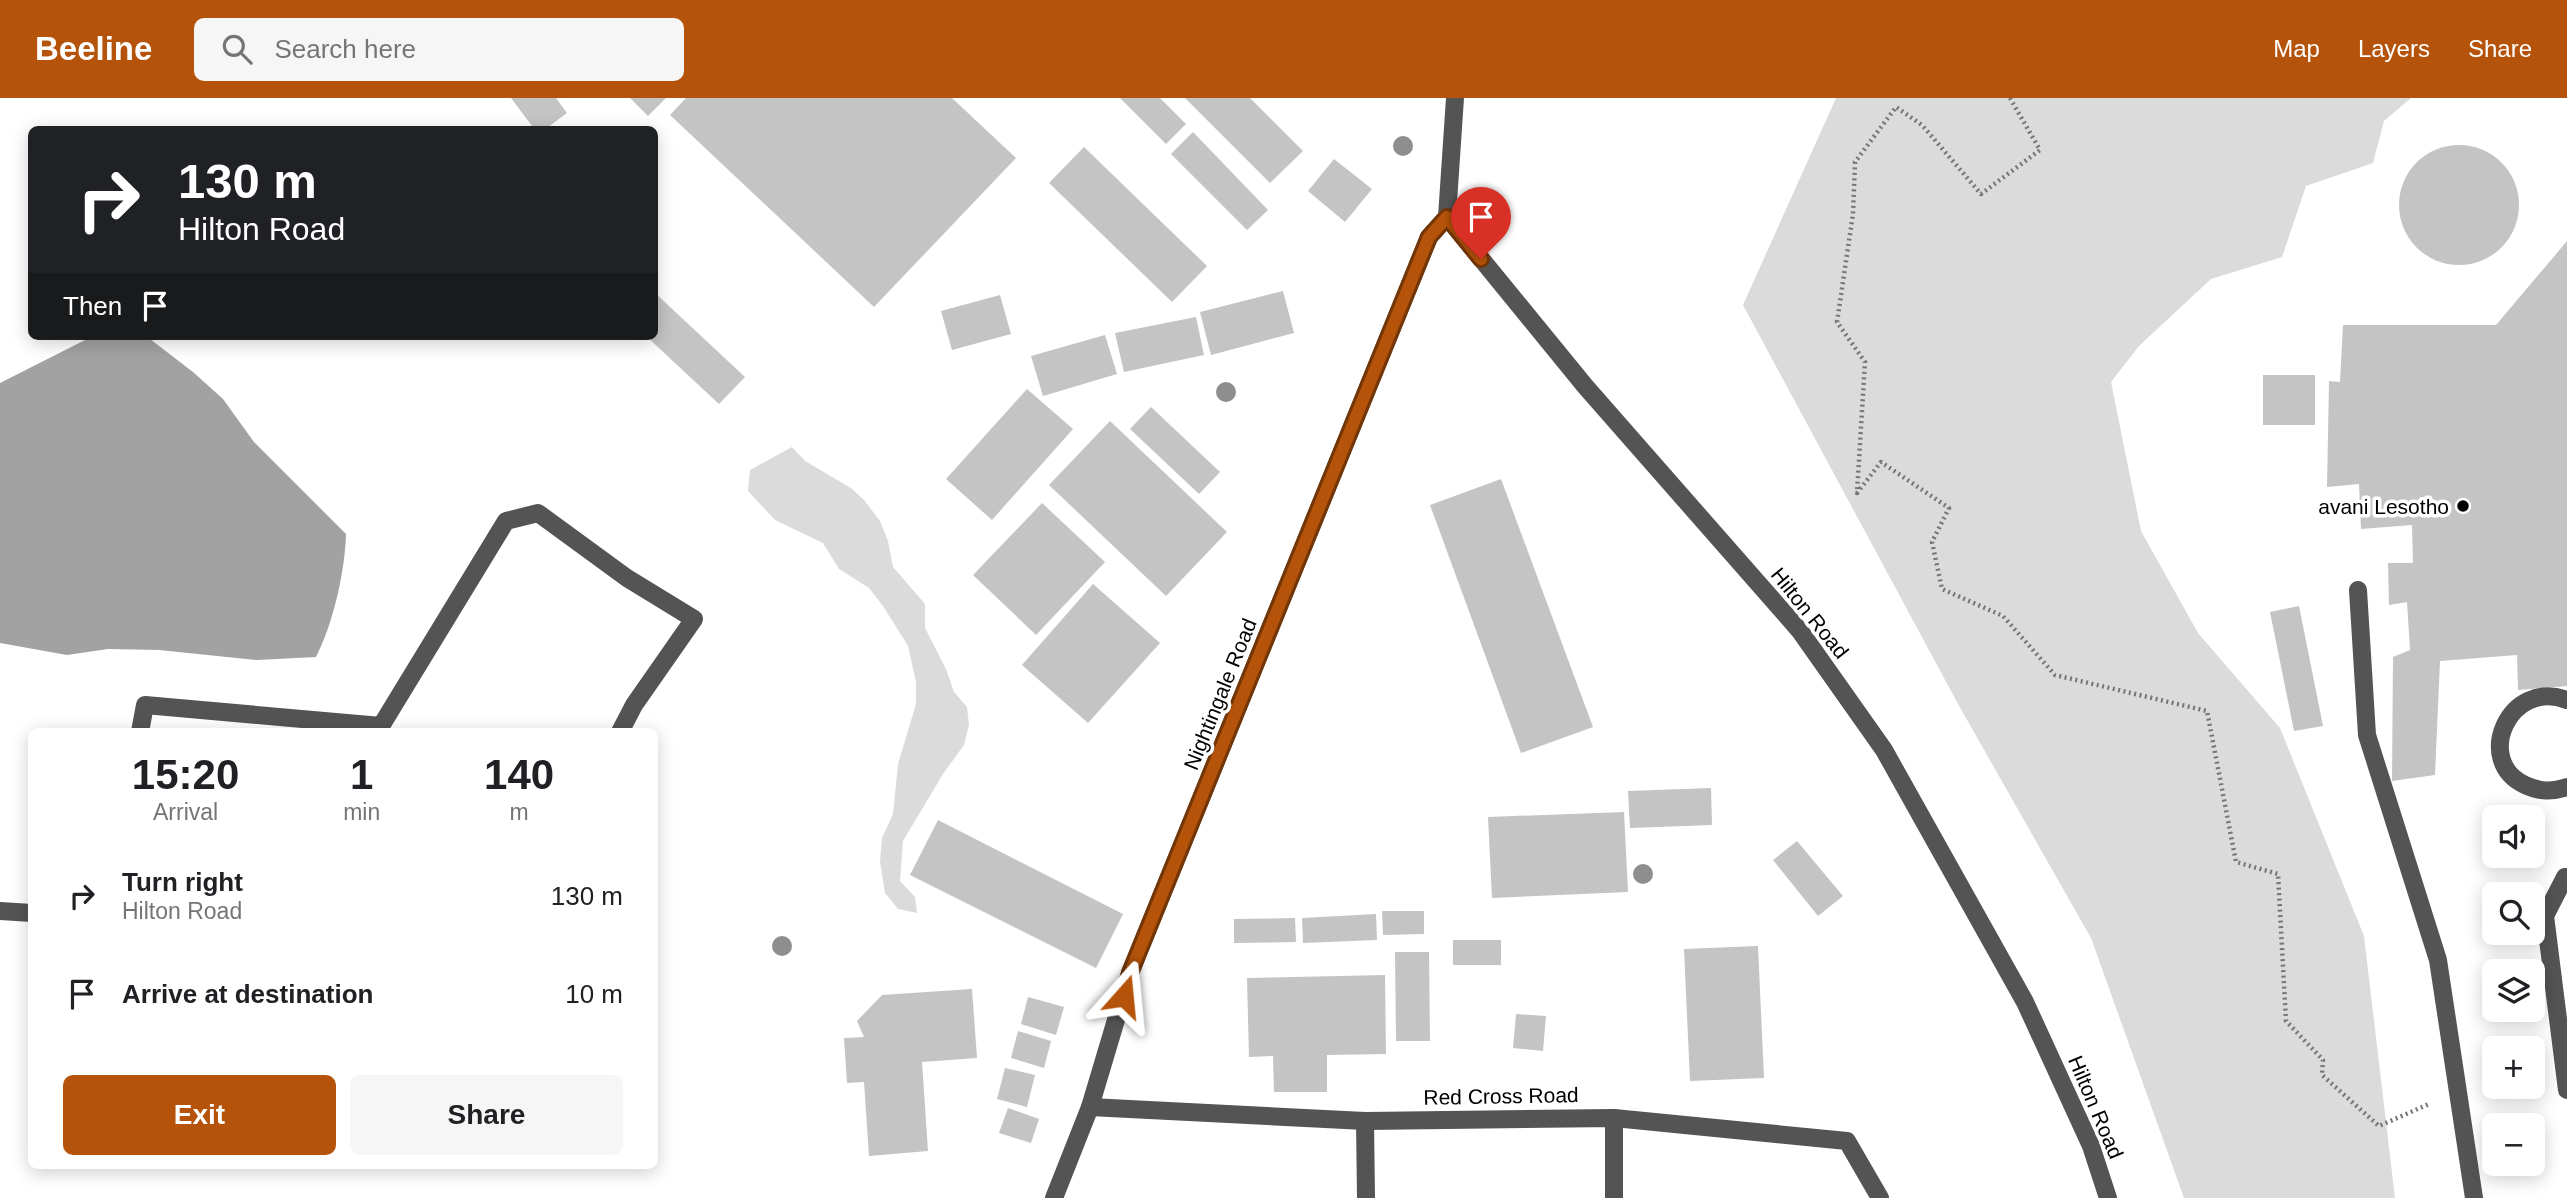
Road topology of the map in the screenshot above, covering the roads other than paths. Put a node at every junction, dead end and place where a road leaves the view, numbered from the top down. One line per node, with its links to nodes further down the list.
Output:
1 (1455, 98): 2 (street)
2 (1447, 217): 12 (street, Nightingale Road); 19 (street, Hilton Road)
3 (2358, 590): 20 (street)
4 (2567, 700): 7 (street)
5 (141, 728): 6 (street)
6 (622, 728)
7 (2567, 786)
8 (2567, 877): 11 (street)
9 (0, 911): 10 (street)
10 (28, 913)
11 (2567, 1090)
12 (1090, 1107): 14 (street, Red Cross Road); 15 (street, Nightingale Road)
13 (1614, 1118): 14 (street, Red Cross Road); 17 (street); 18 (street, Red Cross Road)
14 (1365, 1121): 16 (street)
15 (1054, 1198)
16 (1366, 1198)
17 (1614, 1198)
18 (1880, 1198)
19 (2108, 1198)
20 (2474, 1198)

